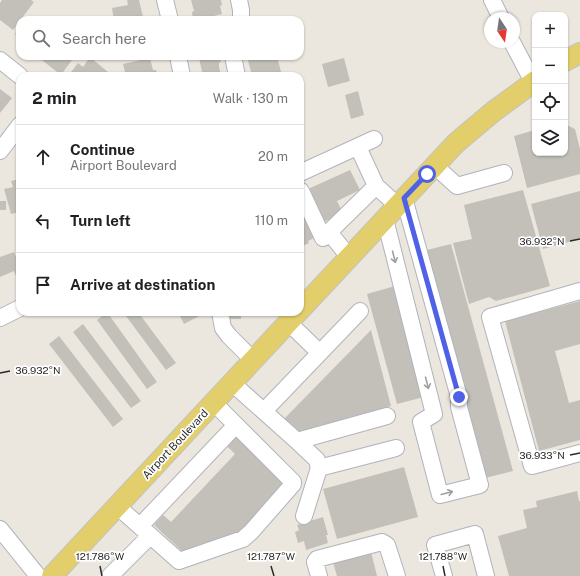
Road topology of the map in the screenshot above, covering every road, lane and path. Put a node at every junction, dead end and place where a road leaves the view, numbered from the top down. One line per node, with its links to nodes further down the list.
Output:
1 (166, 0): 5 (street)
2 (239, 0): 6 (street)
3 (492, 0): 4 (street)
4 (497, 12)
5 (169, 16)
6 (241, 16)
7 (515, 48): 16 (street)
8 (580, 53): 9 (main road)
9 (568, 59)
10 (0, 60): 15 (street)
11 (179, 60): 13 (street)
12 (234, 60): 14 (street)
13 (181, 72)
14 (237, 72)
15 (16, 73)
16 (532, 77)
17 (532, 82): 22 (main road, Airport Boulevard)
18 (16, 130): 21 (street)
19 (374, 139): 20 (street)
20 (358, 147): 23 (street); 25 (street)
21 (0, 151)
22 (435, 166): 24 (street); 27 (main road, Airport Boulevard)
23 (304, 171)
24 (504, 173)
25 (376, 186): 27 (street); 28 (street)
26 (304, 198): 28 (street)
27 (396, 208): 29 (main road, Airport Boulevard); 42 (street); 44 (street, one-way to 44)
28 (329, 232): 29 (street)
29 (349, 257): 31 (main road, Airport Boulevard)
30 (580, 291): 49 (street)
31 (304, 304)
32 (16, 310): 37 (street)
33 (360, 311): 38 (street)
34 (221, 316): 39 (street)
35 (292, 316): 39 (main road, Airport Boulevard)
36 (295, 316): 38 (street)
37 (0, 318)
38 (320, 353): 43 (street)
39 (253, 360): 40 (main road, Airport Boulevard)
40 (232, 383): 41 (main road, Airport Boulevard); 43 (street)
41 (214, 403): 46 (street); 51 (main road, Airport Boulevard)
42 (459, 407): 44 (street); 44 (street, one-way to 42)
43 (264, 411): 47 (street)
44 (434, 414)
45 (387, 416): 47 (street)
46 (236, 425): 54 (street); 54 (street)
47 (297, 441): 50 (street)
48 (396, 448): 50 (street)
49 (580, 453)
50 (319, 468): 52 (street)
51 (117, 506): 54 (street); 56 (main road, Airport Boulevard)
52 (304, 516)
53 (0, 529): 55 (street)
54 (145, 531): 57 (street)
55 (38, 576)
56 (52, 576)
57 (110, 576)
58 (319, 576): 59 (street)
59 (397, 576)
60 (444, 576): 61 (street)
61 (486, 576)

